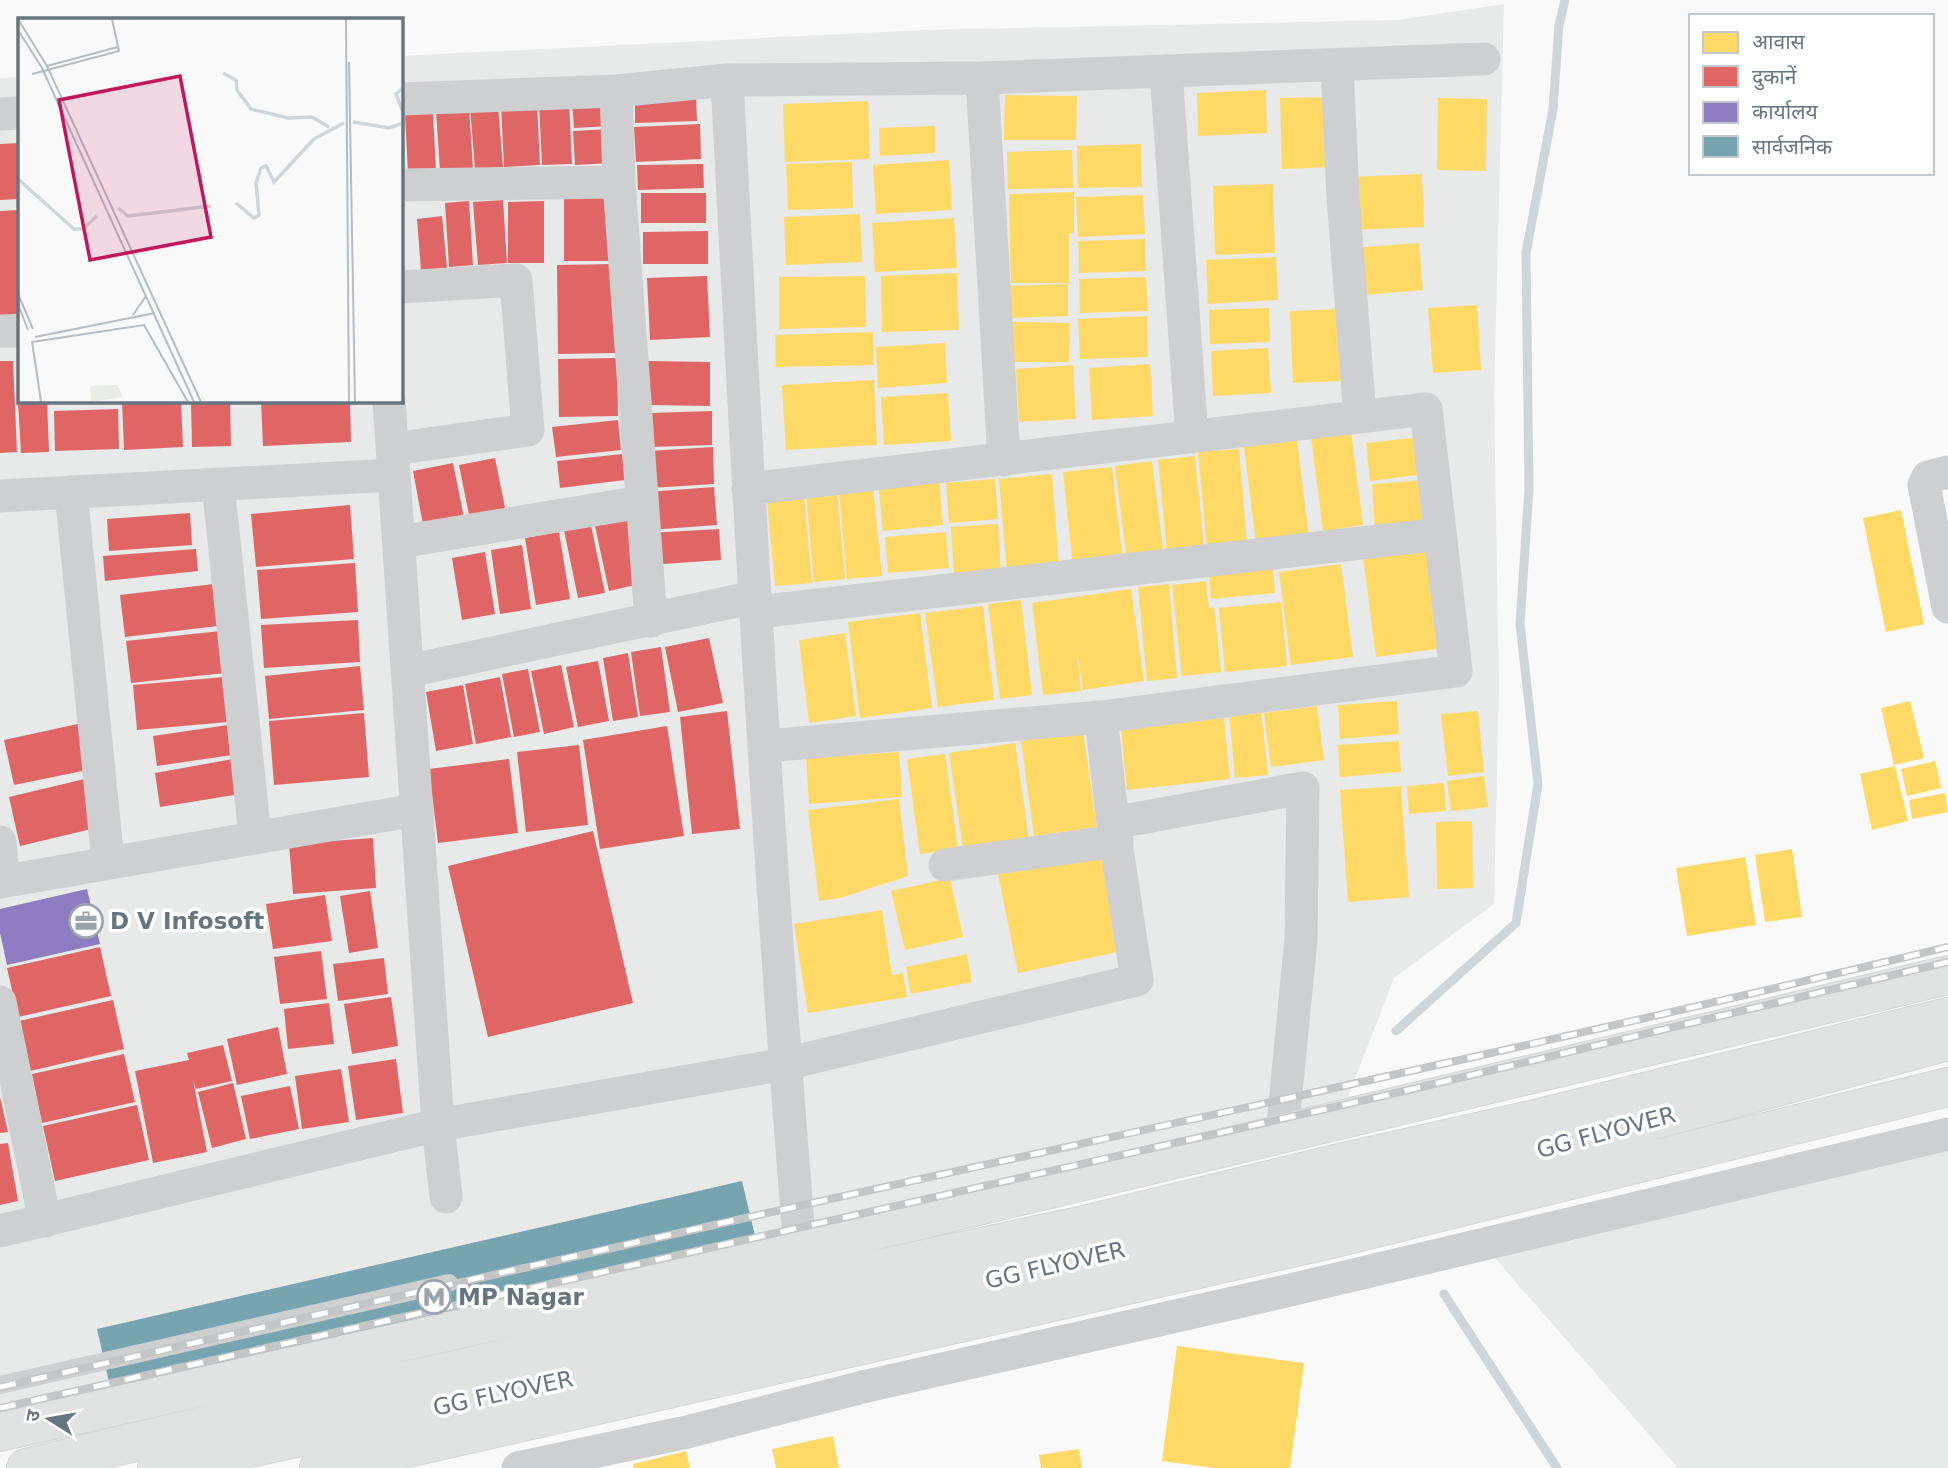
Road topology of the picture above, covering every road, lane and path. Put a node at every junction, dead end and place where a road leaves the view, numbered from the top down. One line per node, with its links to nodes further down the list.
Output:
1 (1484, 59): 2 (street)
2 (1337, 65): 3 (street); 16 (street)
3 (1166, 71): 4 (street); 17 (street)
4 (982, 78): 5 (street); 18 (street)
5 (727, 80): 6 (street); 22 (street)
6 (616, 92): 7 (street); 10 (street)
7 (402, 99)
8 (18, 113): 9 (street)
9 (0, 114)
10 (620, 181): 11 (street); 25 (street)
11 (402, 184)
12 (402, 287): 19 (street)
13 (0, 331): 14 (street)
14 (18, 331)
15 (389, 402): 19 (street)
16 (1360, 417): 17 (street); 26 (street)
17 (1192, 437): 18 (street)
18 (1004, 460): 22 (street)
19 (393, 462): 21 (street); 27 (street)
20 (1948, 472): 29 (street)
21 (218, 484): 23 (street); 36 (street)
22 (748, 489): 28 (street)
23 (71, 492): 24 (street); 38 (street)
24 (0, 496)
25 (642, 502): 27 (street); 30 (street)
26 (1440, 534): 28 (street); 32 (street)
27 (399, 542): 31 (street)
28 (756, 604): 30 (street); 33 (street)
29 (1948, 607)
30 (650, 621): 31 (street)
31 (408, 671): 34 (street)
32 (1101, 717): 33 (street); 35 (street)
33 (765, 746): 45 (street)
34 (416, 810): 36 (street); 47 (street)
35 (1115, 832): 39 (street); 45 (street); 48 (street)
36 (255, 836): 38 (street)
37 (0, 842): 40 (street)
38 (108, 862): 40 (street)
39 (945, 865)
40 (2, 881)
41 (1948, 975): 48 (main road)
42 (0, 1002): 51 (street)
43 (1948, 1017): 57 (main road)
44 (1948, 1041): 58 (main road, GG FLYOVER)
45 (785, 1064): 47 (street); 53 (street)
46 (1948, 1087): 59 (main road, GG FLYOVER)
47 (438, 1125): 50 (street); 51 (street)
48 (1282, 1134): 53 (main road)
49 (1948, 1134): 60 (street)
50 (446, 1197)
51 (45, 1221): 52 (street)
52 (0, 1231)
53 (800, 1249): 56 (main road)
54 (449, 1283): 55 (lane)
55 (0, 1385)
56 (0, 1432)
57 (26, 1468)
58 (156, 1468)
59 (319, 1468)
60 (518, 1468)

